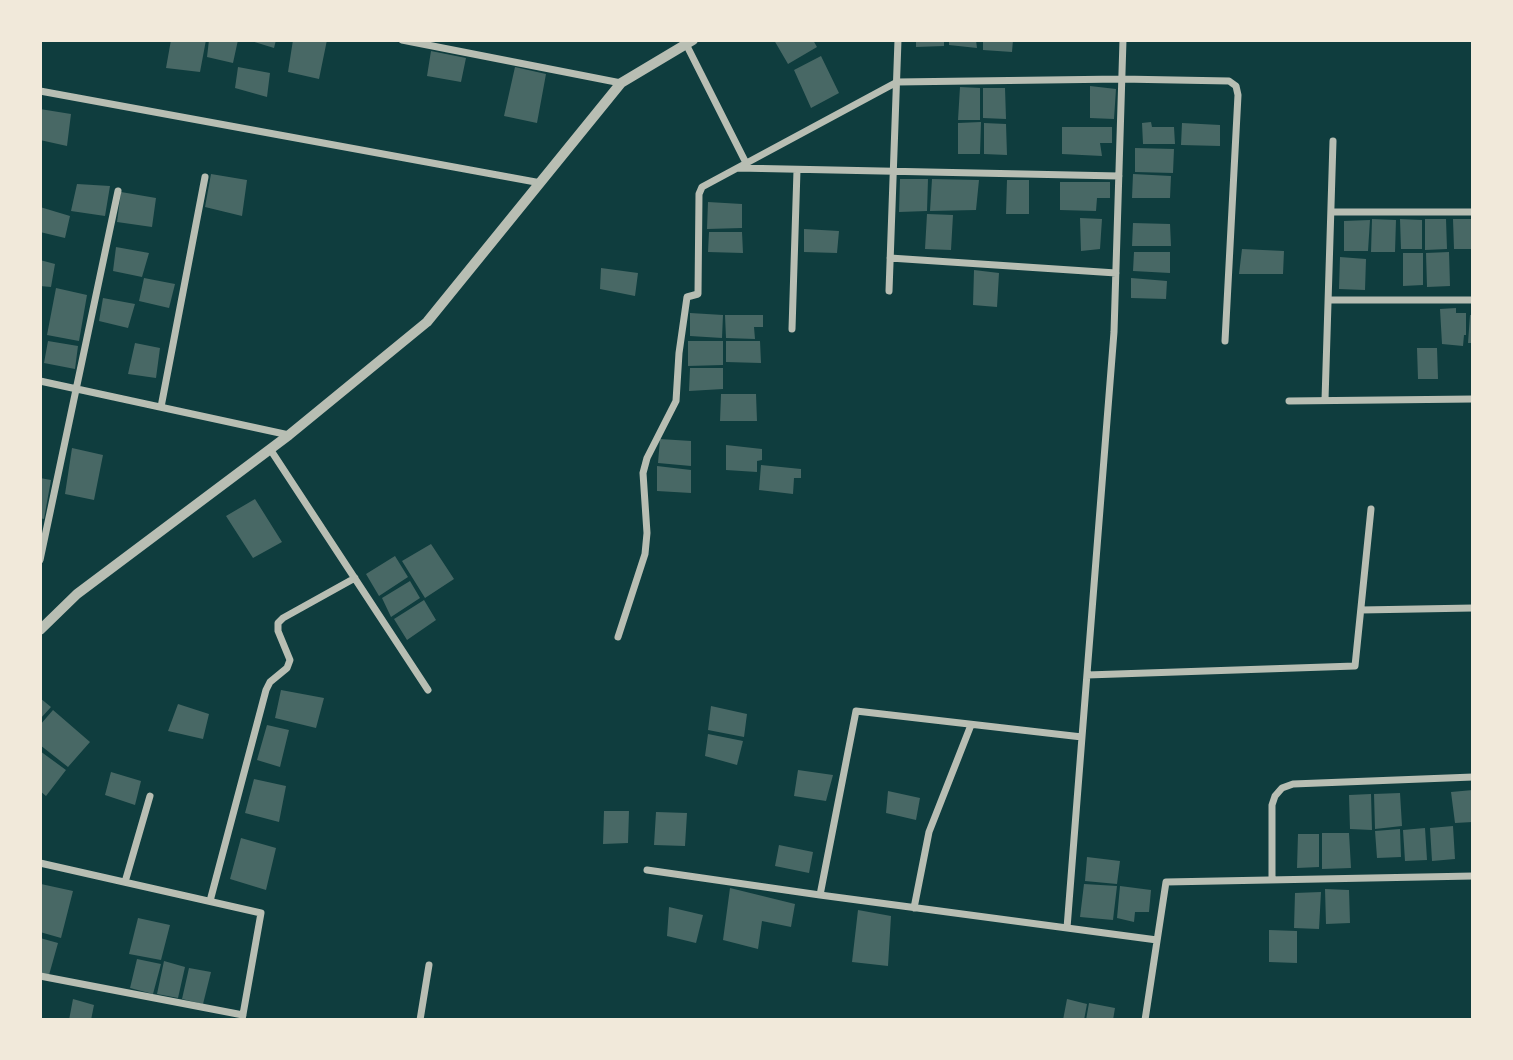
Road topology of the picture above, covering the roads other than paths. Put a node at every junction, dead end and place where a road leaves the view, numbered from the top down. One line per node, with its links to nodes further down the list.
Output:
1 (402, 40): 7 (street)
2 (898, 40): 6 (street)
3 (1123, 40): 5 (street)
4 (689, 42): 7 (street); 10 (street)
5 (1122, 79): 6 (street); 14 (street); 26 (street)
6 (897, 82): 10 (street); 13 (street)
7 (621, 83): 16 (street)
8 (40, 91): 16 (street)
9 (1333, 141): 18 (street)
10 (746, 163): 11 (street)
11 (738, 168): 12 (street); 41 (street)
12 (797, 170): 13 (street); 25 (street)
13 (893, 171): 14 (street); 20 (street)
14 (1119, 176): 21 (street)
15 (205, 177): 32 (street)
16 (541, 183): 33 (street)
17 (118, 191): 28 (street)
18 (1331, 212): 19 (street); 23 (street)
19 (1473, 212)
20 (890, 258): 21 (street); 22 (street)
21 (1116, 272): 42 (street)
22 (889, 290)
23 (1330, 299): 24 (street); 30 (street)
24 (1473, 300)
25 (792, 329)
26 (1224, 341)
27 (40, 381): 28 (street)
28 (76, 389): 32 (street); 36 (street)
29 (1473, 399): 30 (street)
30 (1325, 400): 31 (street)
31 (1289, 401)
32 (161, 407): 33 (street)
33 (289, 435): 34 (street)
34 (270, 449): 37 (street); 40 (street)
35 (1371, 509): 39 (street)
36 (40, 560)
37 (355, 578): 43 (street); 54 (street)
38 (1473, 608): 39 (street)
39 (1361, 610): 42 (street)
40 (40, 631)
41 (618, 637)
42 (1087, 674): 45 (street)
43 (428, 690)
44 (971, 725): 45 (street); 53 (street); 55 (street)
45 (1082, 737): 56 (street)
46 (1473, 778): 51 (street)
47 (150, 796): 52 (street)
48 (40, 863): 52 (street)
49 (647, 870): 53 (street)
50 (1473, 876): 51 (street)
51 (1272, 880): 57 (street)
52 (125, 882): 54 (street)
53 (820, 895): 55 (street)
54 (210, 901): 60 (street)
55 (914, 908): 56 (street)
56 (1067, 928): 57 (street)
57 (1157, 940): 62 (street)
58 (429, 965): 61 (street)
59 (40, 976): 60 (street)
60 (243, 1018)
61 (420, 1020)
62 (1145, 1020)

